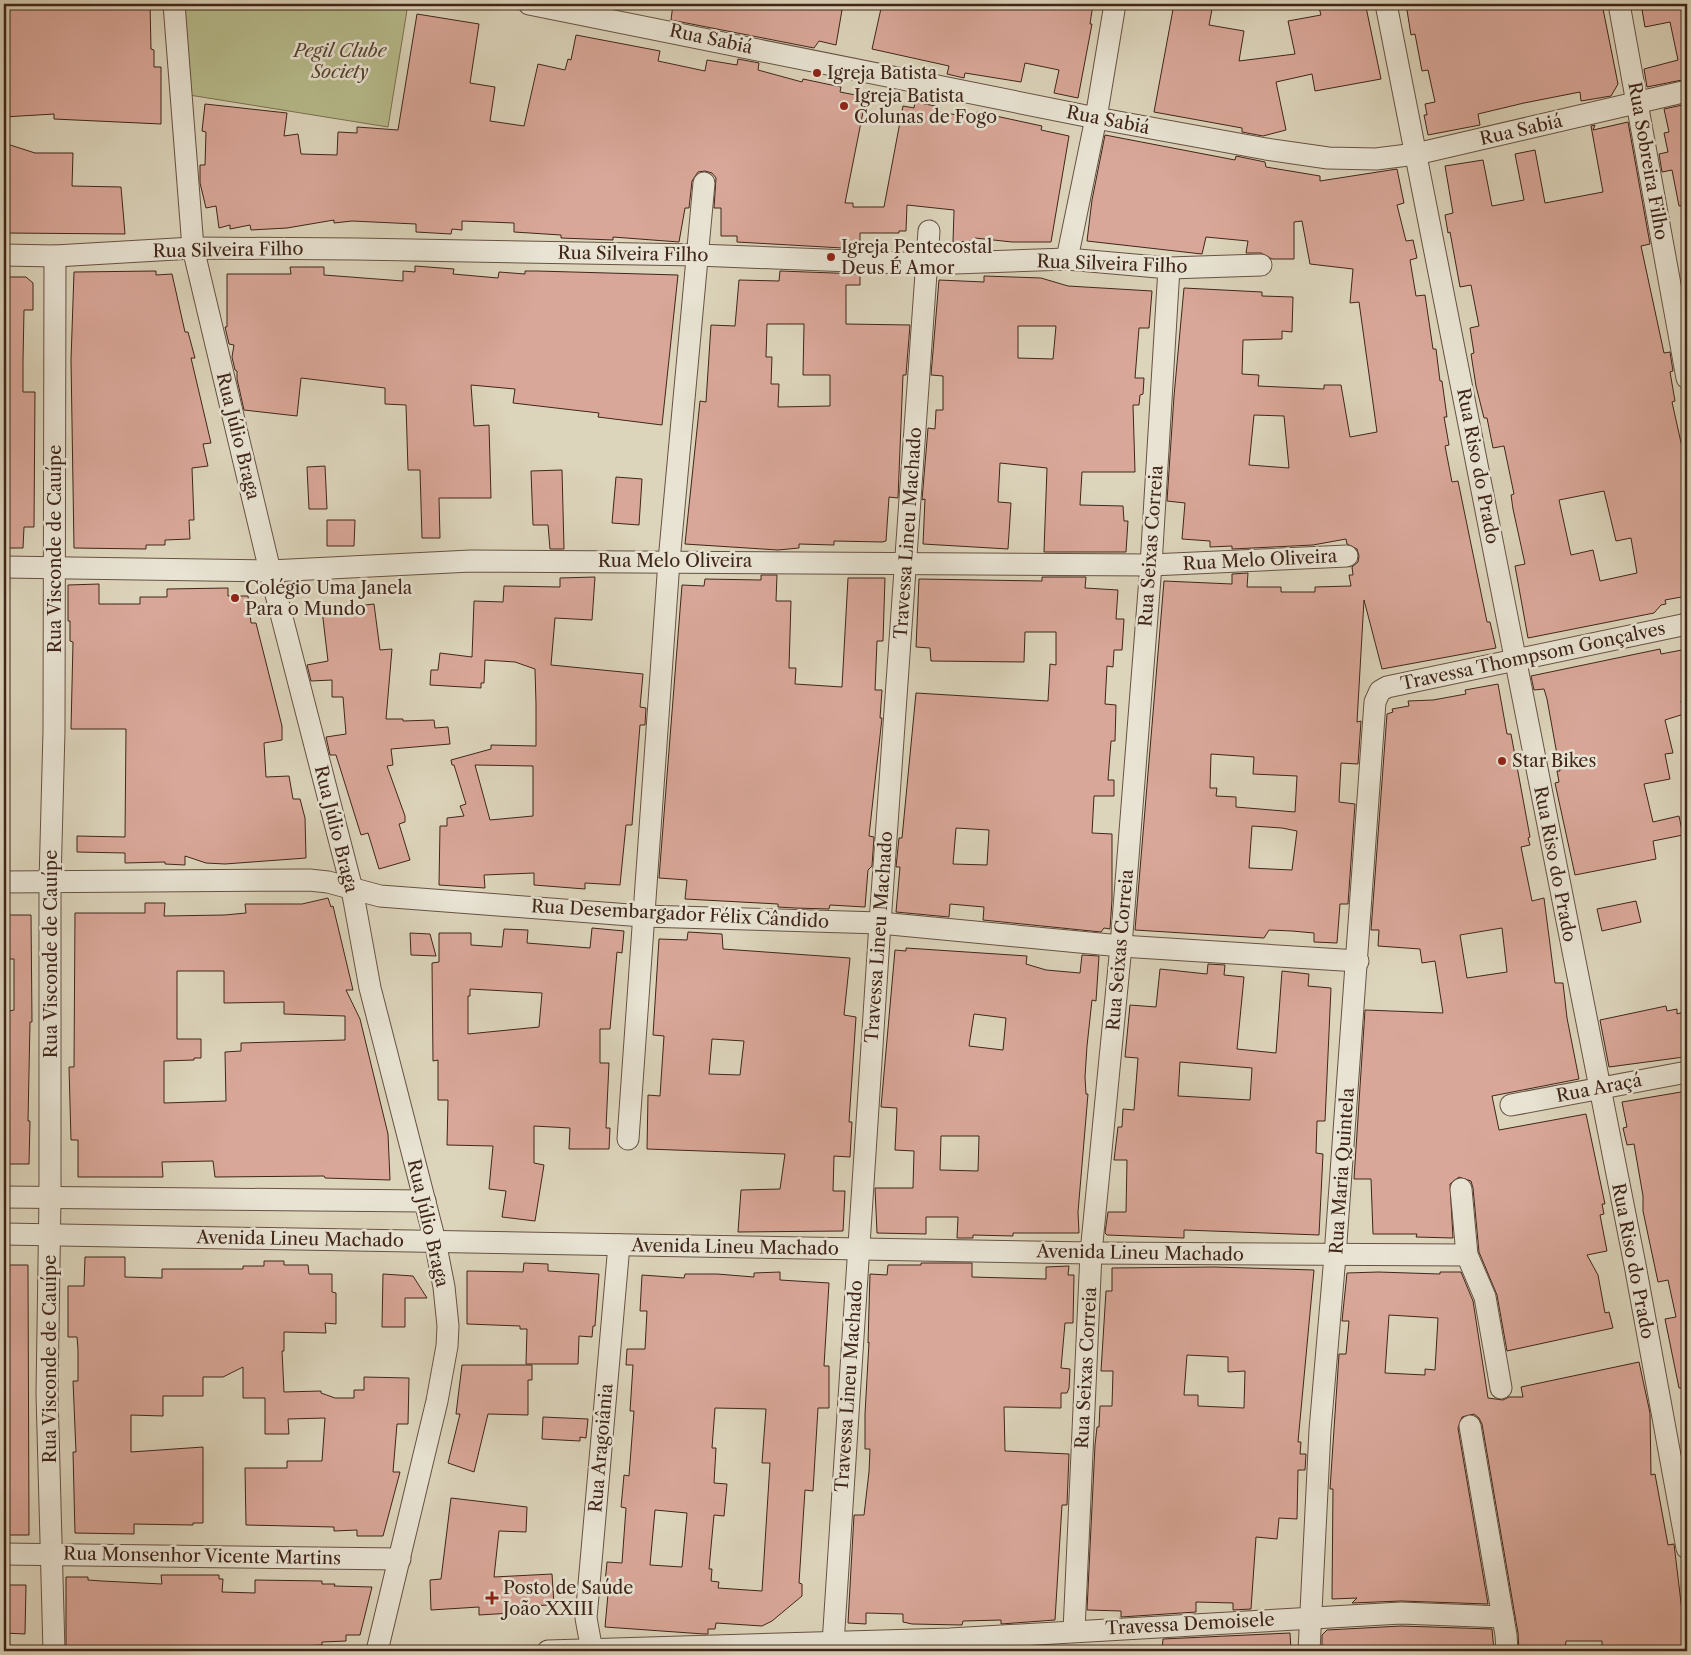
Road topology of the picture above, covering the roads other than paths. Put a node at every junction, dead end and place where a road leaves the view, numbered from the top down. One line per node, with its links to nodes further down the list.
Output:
1 (174, 4): 12 (street, Rua Júlio Braga)
2 (528, 4): 8 (street, Rua Sabiá)
3 (1115, 4): 8 (street)
4 (1386, 4): 9 (street, Rua Riso do Prado)
5 (1619, 4): 7 (street, Rua Sobreira Filho)
6 (1687, 91): 7 (street, Rua Sabiá)
7 (1638, 103): 9 (street, Rua Sabiá); 20 (street, Rua Sobreira Filho)
8 (1096, 118): 9 (street, Rua Sabiá); 16 (street)
9 (1416, 154): 29 (street, Rua Riso do Prado)
10 (704, 183): 14 (street)
11 (929, 231): 17 (street, Travessa Lineu Machado)
12 (193, 248): 14 (street, Rua Silveira Filho); 15 (street, Rua Silveira Filho); 27 (street, Rua Júlio Braga)
13 (4, 255): 15 (street, Rua Silveira Filho)
14 (697, 255): 17 (street, Rua Silveira Filho); 22 (street)
15 (55, 256): 26 (street, Rua Visconde de Cauípe)
16 (1067, 259): 17 (street, Rua Silveira Filho); 19 (street, Rua Silveira Filho)
17 (927, 264): 23 (street, Travessa Lineu Machado)
18 (1261, 265): 19 (street, Rua Silveira Filho)
19 (1169, 268): 24 (street, Rua Seixas Correia)
20 (1687, 378)
21 (1347, 556): 24 (street, Rua Melo Oliveira)
22 (668, 561): 23 (street, Rua Melo Oliveira); 27 (street, Rua Melo Oliveira); 34 (street)
23 (906, 564): 24 (street, Rua Melo Oliveira); 35 (street, Travessa Lineu Machado)
24 (1151, 565): 36 (street, Rua Seixas Correia)
25 (4, 567): 26 (street, Rua Melo Oliveira)
26 (55, 567): 27 (street, Rua Melo Oliveira); 32 (street, Rua Visconde de Cauípe)
27 (270, 570): 33 (street, Rua Júlio Braga)
28 (1687, 624): 29 (street, Travessa Thompsom Gonçalves)
29 (1516, 659): 30 (street, Travessa Thompsom Gonçalves); 39 (street, Rua Riso do Prado)
30 (1380, 691): 37 (street, Rua Maria Quintela)
31 (4, 882): 32 (street, Rua Desembargador Félix Cândido)
32 (50, 882): 33 (street, Rua Desembargador Félix Cândido); 44 (street, Rua Visconde de Cauípe)
33 (352, 889): 34 (street, Rua Desembargador Félix Cândido); 45 (street, Rua Júlio Braga)
34 (643, 916): 35 (street, Rua Desembargador Félix Cândido); 41 (street)
35 (880, 923): 36 (street, Rua Desembargador Félix Cândido); 50 (street, Travessa Lineu Machado)
36 (1122, 946): 37 (street, Rua Desembargador Félix Cândido); 51 (street, Rua Seixas Correia)
37 (1358, 961): 53 (street, Rua Maria Quintela)
38 (1687, 1072): 39 (street, Rua Araçá)
39 (1599, 1088): 40 (street, Rua Araçá); 56 (street, Rua Riso do Prado)
40 (1511, 1105)
41 (628, 1139)
42 (1461, 1189): 52 (street)
43 (4, 1198): 44 (street)
44 (50, 1198): 45 (street); 47 (street, Rua Visconde de Cauípe)
45 (425, 1201): 48 (street, Rua Júlio Braga)
46 (4, 1234): 47 (street, Avenida Lineu Machado)
47 (50, 1235): 48 (street, Avenida Lineu Machado); 58 (street, Rua Visconde de Cauípe)
48 (435, 1241): 49 (street, Avenida Lineu Machado); 59 (street, Rua Júlio Braga)
49 (619, 1245): 50 (street, Avenida Lineu Machado); 65 (street, Rua Aragoiânia)
50 (858, 1249): 51 (street, Avenida Lineu Machado); 63 (street, Travessa Lineu Machado)
51 (1091, 1253): 53 (street, Avenida Lineu Machado); 62 (street, Rua Seixas Correia)
52 (1467, 1255): 53 (street, Avenida Lineu Machado); 54 (street)
53 (1335, 1256): 61 (street, Rua Maria Quintela)
54 (1501, 1388)
55 (1470, 1426): 60 (street)
56 (1687, 1548)
57 (4, 1554): 58 (street, Rua Monsenhor Vicente Martins)
58 (52, 1554): 59 (street, Rua Monsenhor Vicente Martins); 66 (street, Rua Visconde de Cauípe)
59 (400, 1559): 67 (street, Rua Júlio Braga)
60 (1503, 1617): 61 (street, Travessa Demoisele); 70 (street)
61 (1311, 1618): 62 (street, Travessa Demoisele); 69 (street, Rua Maria Quintela)
62 (1074, 1631): 64 (street, Travessa Demoisele)
63 (833, 1644): 64 (street, Travessa Demoisele); 65 (street, Travessa Demoisele)
64 (949, 1645)
65 (592, 1650): 68 (street, Travessa Demoisele)
66 (54, 1651)
67 (377, 1651)
68 (548, 1651)
69 (1309, 1651)
70 (1507, 1651)

